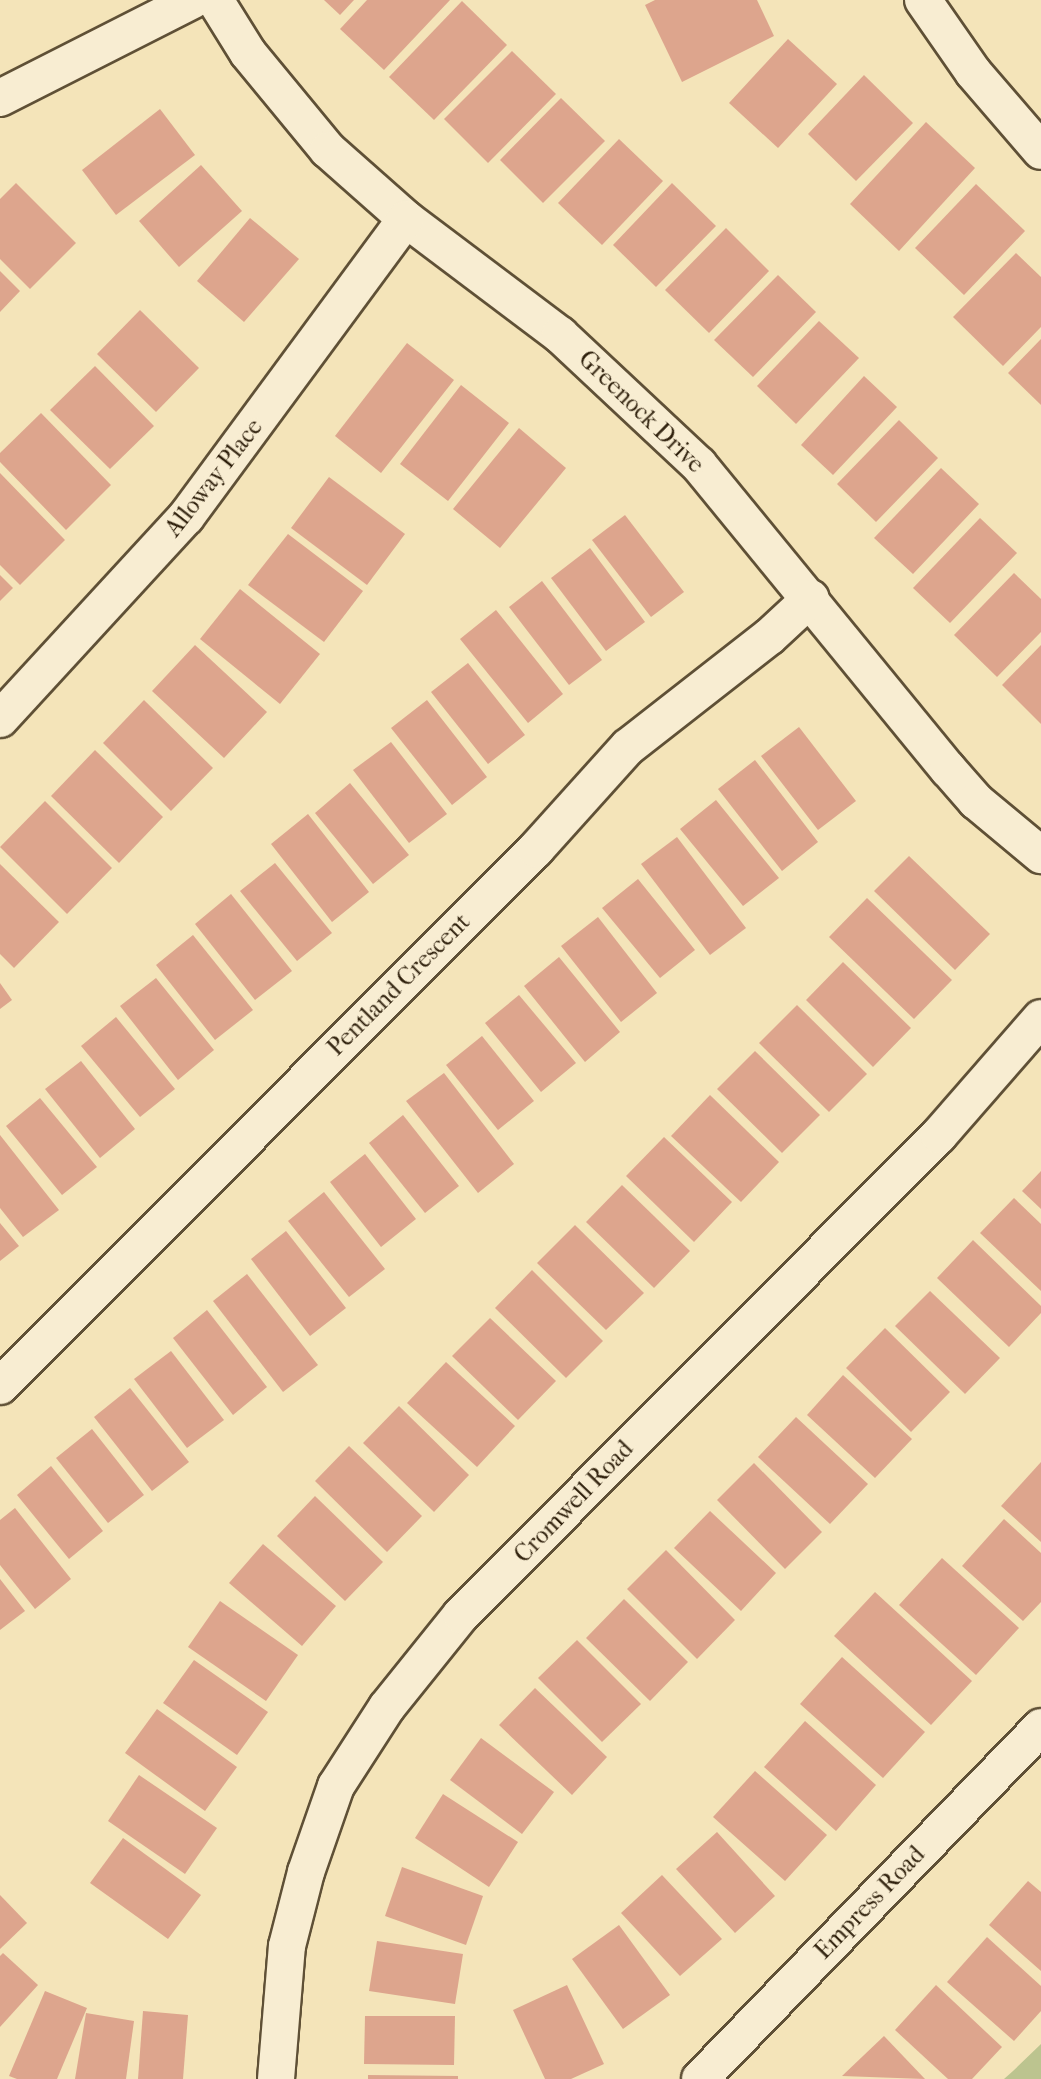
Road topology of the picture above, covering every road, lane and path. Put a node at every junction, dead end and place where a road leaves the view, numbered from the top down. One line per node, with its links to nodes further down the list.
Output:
1 (193, 0): 4 (street)
2 (215, 0): 6 (street, Greenock Drive)
3 (923, 0): 5 (street)
4 (0, 98)
5 (1041, 151)
6 (406, 219): 7 (street, Greenock Drive); 8 (street, Alloway Place)
7 (811, 598): 9 (street, Greenock Drive); 11 (street, Pentland Crescent)
8 (0, 719)
9 (1041, 855)
10 (1041, 1018): 13 (street, Cromwell Road)
11 (0, 1386)
12 (1041, 1727): 14 (street, Empress Road)
13 (276, 2079)
14 (700, 2079)

